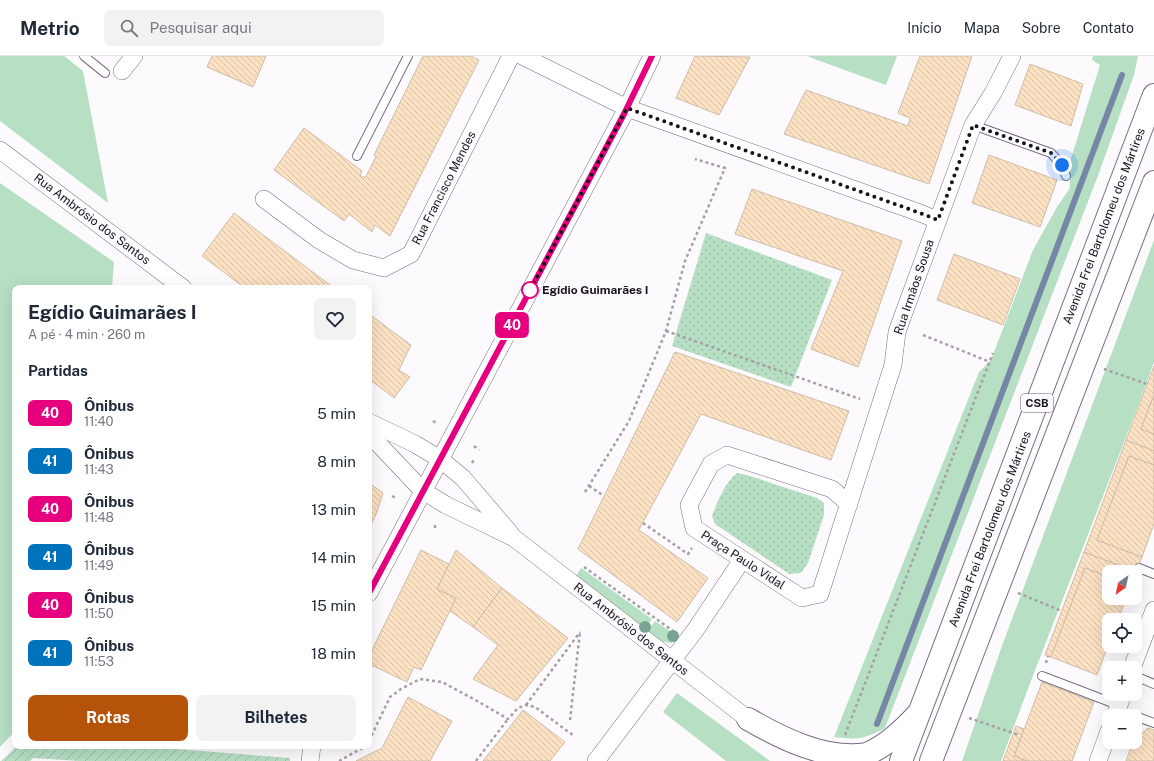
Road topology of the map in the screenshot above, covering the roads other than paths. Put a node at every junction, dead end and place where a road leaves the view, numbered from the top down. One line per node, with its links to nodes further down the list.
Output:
1 (84, 56): 8 (lane)
2 (134, 56): 8 (street)
3 (408, 56): 13 (lane)
4 (511, 56): 16 (street, Rua Francisco Mendes)
5 (522, 56): 10 (street)
6 (652, 56): 10 (street)
7 (1012, 56): 11 (street, Rua Irmãos Sousa)
8 (113, 72)
9 (1154, 95): 36 (highway, Avenida Frei Bartolomeu dos Mártires / CSB)
10 (627, 108): 17 (street); 21 (street)
11 (973, 125): 14 (lane); 17 (street, Rua Irmãos Sousa)
12 (0, 150): 18 (street, Rua Ambrósio dos Santos)
13 (357, 156)
14 (1066, 176)
15 (1154, 182): 46 (highway, CSB)
16 (264, 200)
17 (938, 220): 23 (street, Rua Irmãos Sousa)
18 (179, 285)
19 (372, 423): 21 (street)
20 (372, 437): 22 (street)
21 (440, 459): 22 (street); 24 (street)
22 (423, 491): 24 (street); 28 (street)
23 (849, 504): 25 (street, Praça Paulo Vidal); 25 (street, Praça Paulo Vidal)
24 (514, 538): 30 (street, Rua Ambrósio dos Santos)
25 (742, 560): 30 (street)
26 (1142, 569): 27 (lane)
27 (1154, 574)
28 (372, 587)
29 (1154, 610): 31 (street)
30 (673, 660): 38 (street, Rua Ambrósio dos Santos); 43 (street)
31 (1135, 661)
32 (1042, 676): 35 (lane)
33 (1142, 679): 34 (lane)
34 (1154, 684)
35 (1122, 709)
36 (921, 711): 38 (highway); 45 (highway, Avenida Frei Bartolomeu dos Mártires / CSB)
37 (1142, 718): 39 (lane)
38 (748, 719): 44 (highway)
39 (1154, 724)
40 (312, 749): 42 (street)
41 (1102, 749): 47 (street)
42 (310, 761)
43 (596, 761)
44 (796, 761)
45 (902, 761)
46 (931, 761)
47 (1098, 761)

